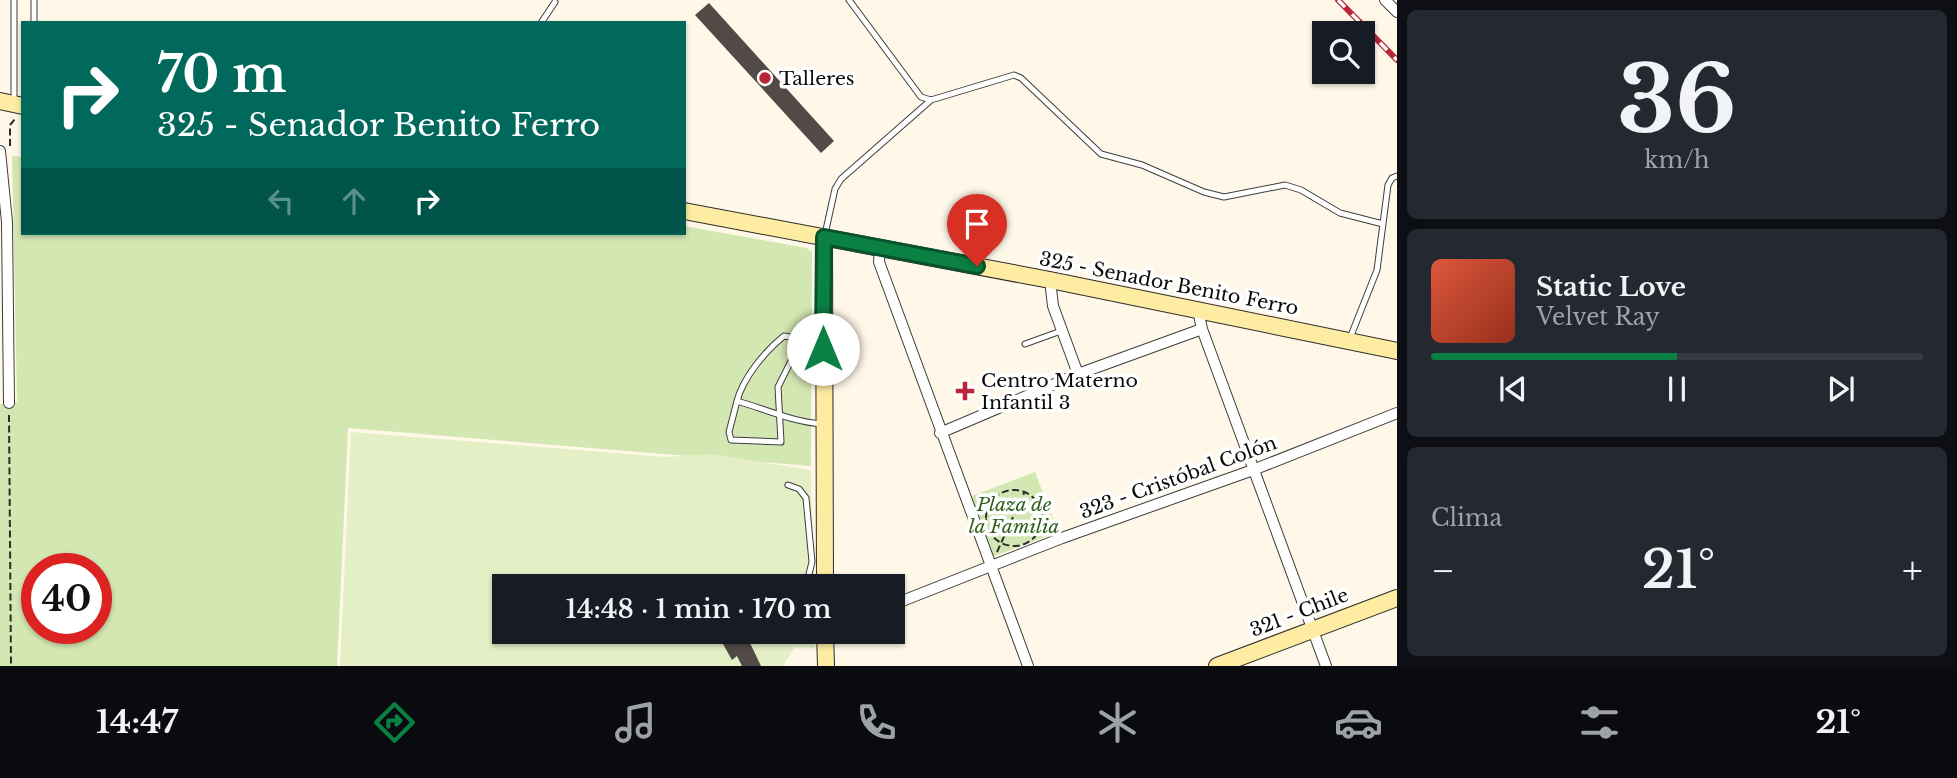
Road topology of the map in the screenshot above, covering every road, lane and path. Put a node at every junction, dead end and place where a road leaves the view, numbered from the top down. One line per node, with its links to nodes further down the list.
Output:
1 (14, 0): 10 (lane)
2 (34, 0): 7 (lane)
3 (849, 0): 9 (lane)
4 (1385, 0): 6 (street)
5 (555, 2): 8 (lane)
6 (1397, 12)
7 (34, 21)
8 (542, 21)
9 (931, 100): 17 (lane); 18 (lane)
10 (12, 104)
11 (21, 119): 12 (path)
12 (5, 149): 13 (street)
13 (1, 170): 16 (street)
14 (1397, 176): 17 (lane)
15 (686, 211): 18 (main road, 325 - Senador Benito Ferro)
16 (3, 222): 20 (street)
17 (1383, 224): 25 (lane)
18 (824, 237): 19 (main road, 325 - Senador Benito Ferro); 34 (main road)
19 (880, 248): 21 (main road, 325 - Senador Benito Ferro); 35 (street)
20 (4, 275): 28 (street)
21 (1050, 280): 22 (main road, 325 - Senador Benito Ferro); 24 (street)
22 (1198, 310): 23 (street); 25 (main road, 325 - Senador Benito Ferro)
23 (1202, 329): 29 (street); 36 (street)
24 (1061, 331): 26 (lane); 29 (street)
25 (1349, 341): 27 (main road, 325 - Senador Benito Ferro)
26 (1025, 344)
27 (1397, 351)
28 (4, 361): 31 (street)
29 (1078, 374): 35 (street)
30 (737, 401): 33 (lane); 33 (lane); 33 (lane)
31 (9, 404): 47 (path)
32 (1397, 412): 36 (street, 323 - Cristóbal Colón)
33 (782, 414): 34 (lane)
34 (824, 424): 42 (main road)
35 (940, 433): 40 (street)
36 (1253, 470): 40 (street, 323 - Cristóbal Colón); 45 (street)
37 (788, 485): 41 (lane)
38 (1025, 492): 39 (path); 39 (path); 39 (path)
39 (1000, 543)
40 (991, 567): 44 (street, 323 - Cristóbal Colón); 49 (street)
41 (809, 574)
42 (825, 574)
43 (1397, 598): 45 (main road, 321 - Chile)
44 (905, 600)
45 (1312, 629): 50 (main road, 321 - Chile); 51 (street)
46 (825, 644): 48 (main road)
47 (11, 666)
48 (826, 666)
49 (1028, 666)
50 (1217, 666)
51 (1326, 666)

